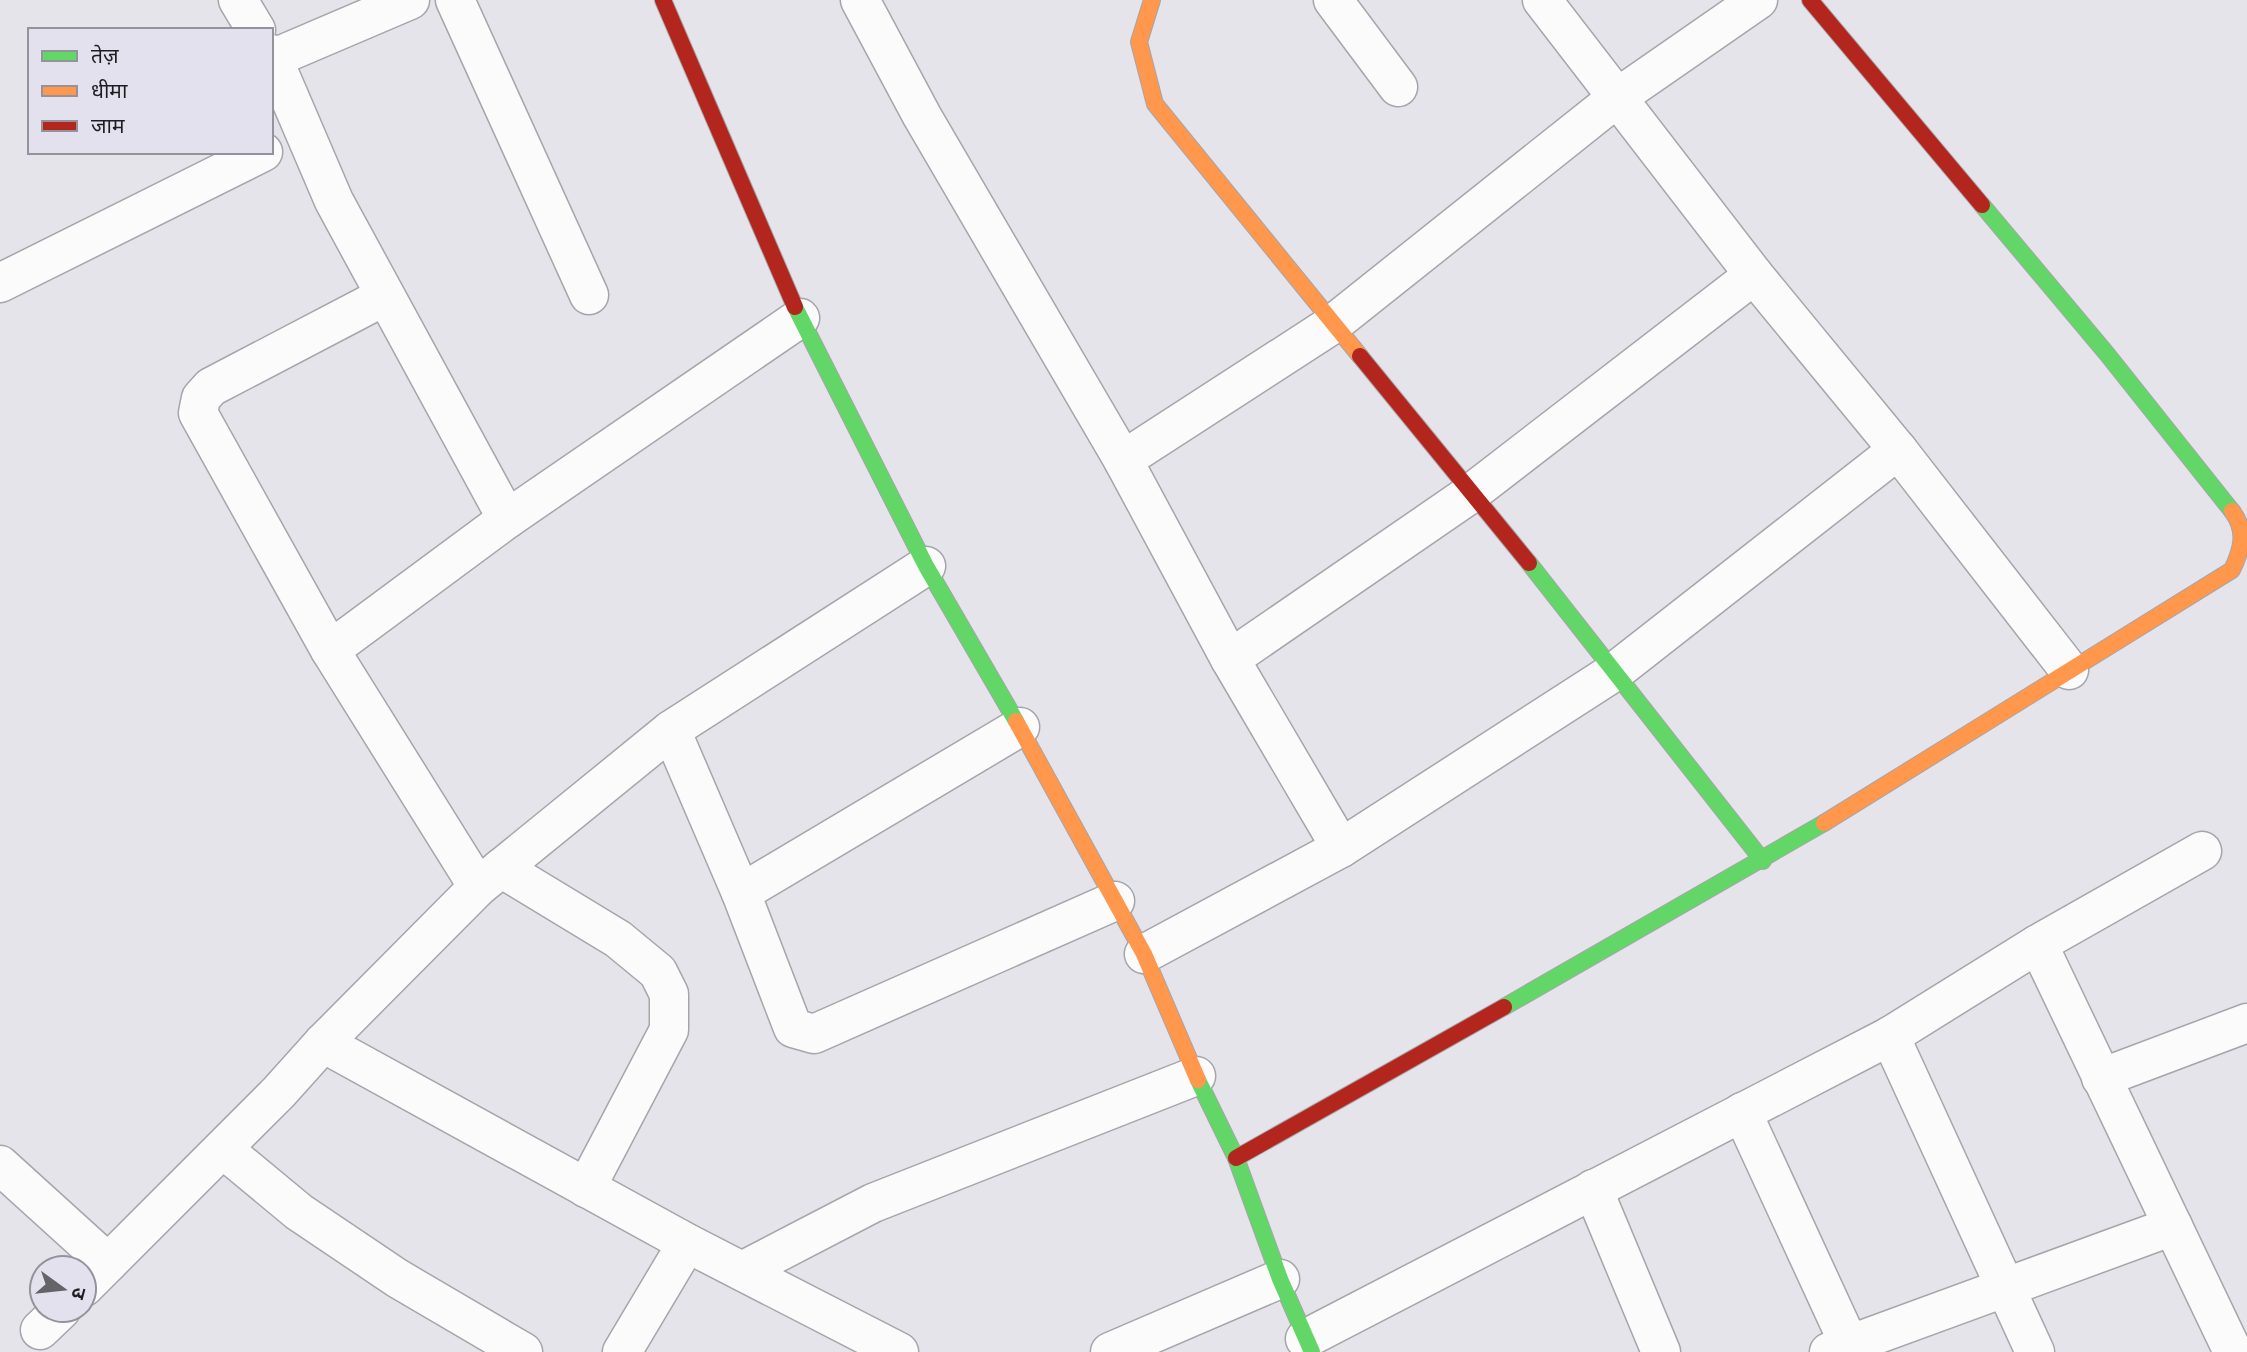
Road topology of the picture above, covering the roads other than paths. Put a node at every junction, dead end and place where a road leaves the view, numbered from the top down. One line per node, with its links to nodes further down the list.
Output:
1 (238, 0): 11 (street)
2 (410, 0): 12 (street)
3 (455, 0): 21 (street)
4 (663, 0): 23 (street)
5 (860, 0): 26 (street)
6 (1152, 0): 24 (street)
7 (1333, 0): 14 (street)
8 (1542, 0): 15 (street)
9 (1758, 0): 15 (street)
10 (1810, 0): 33 (street)
11 (255, 28)
12 (273, 46)
13 (273, 61): 16 (street)
14 (1398, 87)
15 (1618, 97): 19 (street); 24 (street)
16 (305, 132): 17 (street); 22 (street)
17 (273, 147)
18 (260, 154): 20 (street)
19 (1754, 275): 25 (street); 27 (street)
20 (0, 283)
21 (589, 295)
22 (385, 296): 28 (street); 30 (street)
23 (800, 318): 28 (street); 29 (street)
24 (1333, 324): 26 (street); 27 (street)
25 (1898, 450): 32 (street); 33 (street)
26 (1123, 460): 31 (street)
27 (1470, 494): 31 (street); 32 (street)
28 (507, 519): 30 (street)
29 (926, 566): 34 (street); 35 (street)
30 (330, 650): 39 (street)
31 (1230, 659): 36 (street)
32 (1617, 670): 36 (street); 38 (street)
33 (2069, 670): 38 (street)
34 (1020, 727): 40 (street); 41 (street)
35 (671, 730): 39 (street); 40 (street)
36 (1340, 848): 43 (street)
37 (2202, 852): 42 (street)
38 (1763, 861): 51 (street)
39 (489, 877): 46 (street); 53 (street)
40 (741, 893): 41 (street)
41 (1115, 901): 43 (street)
42 (2038, 944): 45 (street); 48 (street)
43 (1144, 954): 47 (street)
44 (2247, 1023): 48 (street)
45 (1890, 1035): 49 (street); 61 (street)
46 (323, 1042): 50 (street); 53 (street)
47 (1196, 1076): 51 (street); 58 (street)
48 (2101, 1078): 55 (street)
49 (1742, 1112): 54 (street); 64 (street)
50 (222, 1149): 59 (street); 65 (street)
51 (1236, 1158): 60 (street)
52 (0, 1165): 57 (street)
53 (586, 1188): 56 (street)
54 (1593, 1189): 62 (street); 68 (street)
55 (2173, 1226): 61 (street); 70 (street)
56 (687, 1243): 58 (street); 66 (street)
57 (78, 1254)
58 (742, 1271): 63 (street)
59 (98, 1273)
60 (1280, 1279): 62 (street); 67 (street)
61 (2007, 1286): 64 (street); 69 (street)
62 (1308, 1345)
63 (881, 1348)
64 (1839, 1348)
65 (523, 1352)
66 (622, 1352)
67 (1110, 1352)
68 (1661, 1352)
69 (2035, 1352)
70 (2233, 1352)

